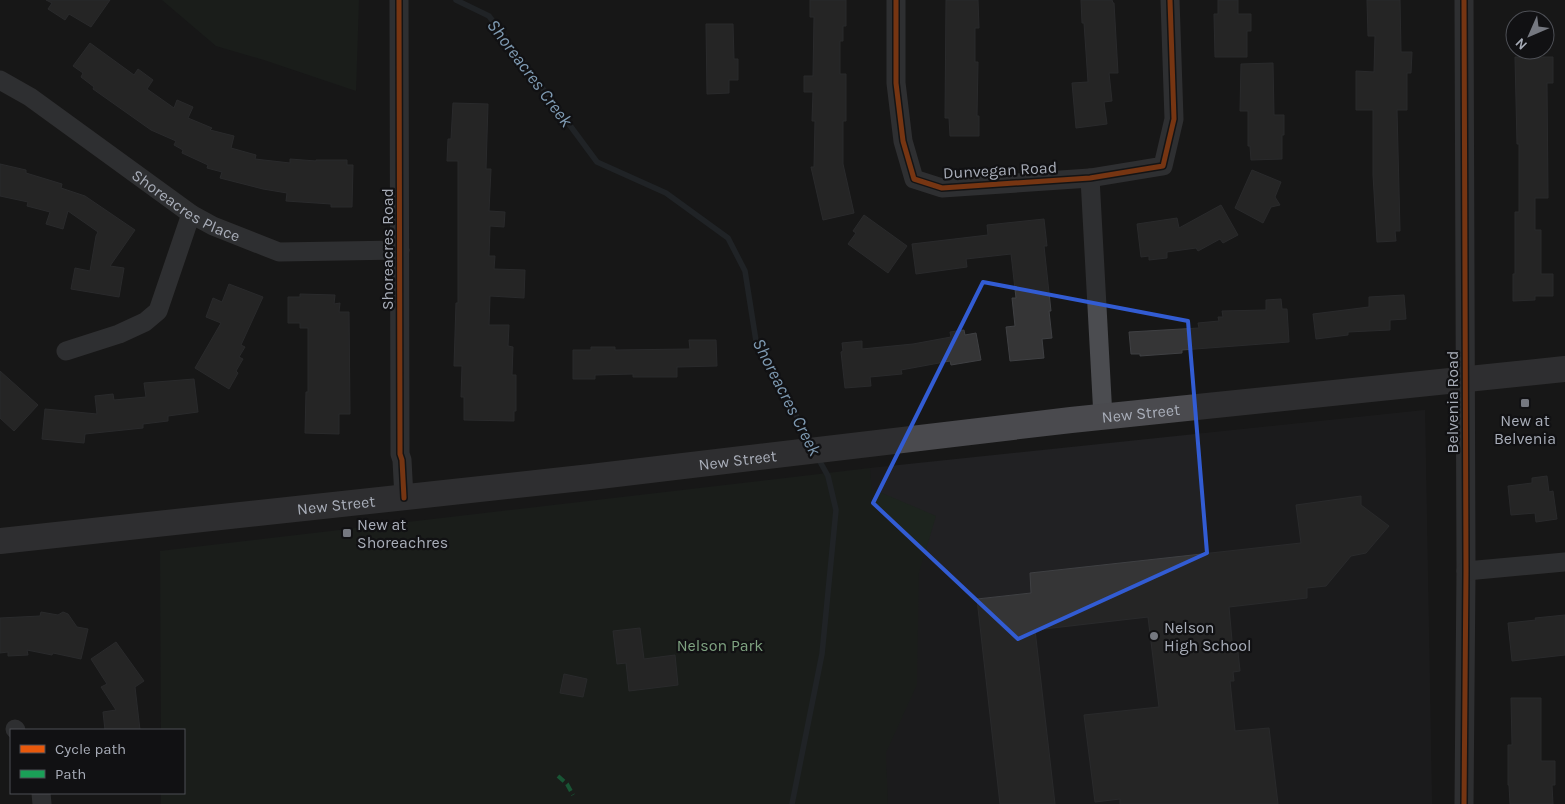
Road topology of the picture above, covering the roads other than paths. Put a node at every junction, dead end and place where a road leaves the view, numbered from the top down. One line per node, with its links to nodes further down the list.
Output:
1 (399, 0): 8 (street, Shoreacres Road)
2 (896, 0): 6 (street, Dunvegan Road)
3 (1170, 0): 6 (street)
4 (1464, 0): 11 (street, Belvenia Road)
5 (0, 80): 7 (street, Shoreacres Place)
6 (1090, 178): 12 (street)
7 (191, 214): 8 (street, Shoreacres Place); 9 (street)
8 (400, 250): 13 (street, Shoreacres Road)
9 (66, 351)
10 (1565, 370): 11 (main road, New Street)
11 (1465, 381): 12 (main road, New Street); 16 (street, Belvenia Road)
12 (1103, 418): 13 (main road, New Street)
13 (404, 498): 14 (main road, New Street)
14 (0, 541)
15 (1565, 562): 16 (street)
16 (1466, 571): 17 (street, Belvenia Road)
17 (1464, 804)

